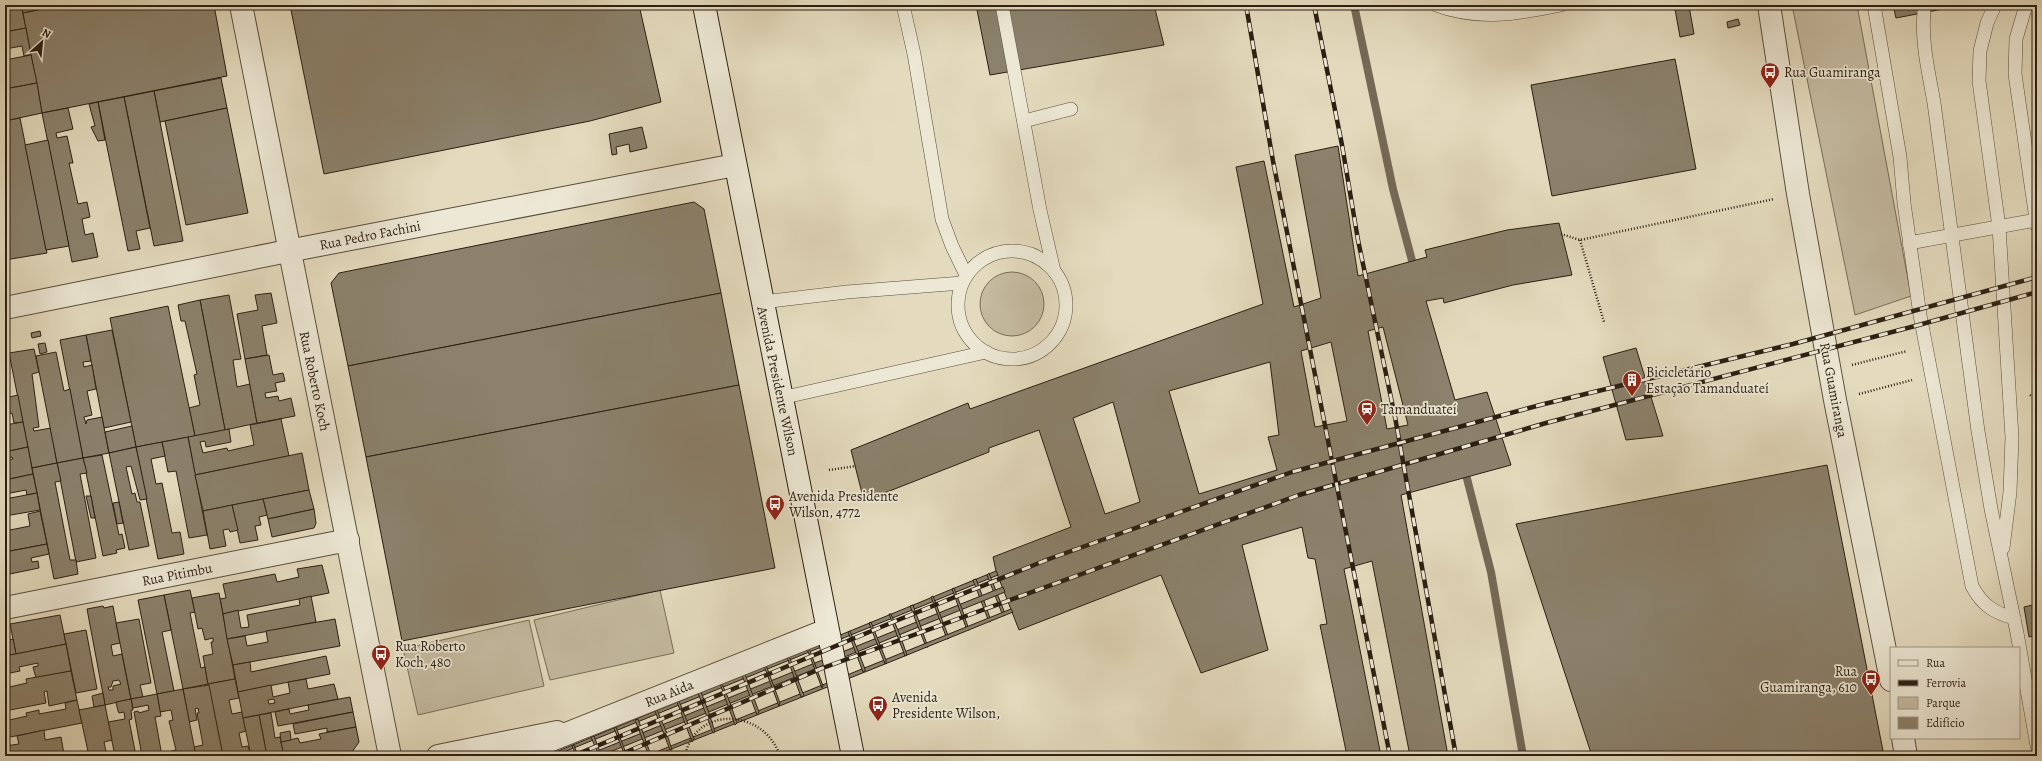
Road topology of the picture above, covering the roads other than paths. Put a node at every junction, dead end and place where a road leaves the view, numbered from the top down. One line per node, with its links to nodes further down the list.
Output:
1 (241, 5): 19 (street, Rua Roberto Koch)
2 (704, 5): 14 (street, Avenida Presidente Wilson)
3 (903, 5): 21 (lane)
4 (1002, 5): 13 (lane)
5 (1436, 5): 6 (lane)
6 (1560, 5)
7 (1768, 5): 33 (street, Rua Guamiranga)
8 (1874, 5): 18 (lane)
9 (1995, 5): 16 (lane)
10 (2026, 5): 15 (lane)
11 (1924, 12): 17 (lane)
12 (1071, 109): 13 (lane)
13 (1024, 121): 20 (lane)
14 (735, 165): 19 (street, Rua Pedro Fachini); 22 (street, Avenida Presidente Wilson)
15 (2036, 223): 16 (lane)
16 (1999, 227): 17 (lane); 27 (lane)
17 (1951, 235): 18 (lane); 27 (lane)
18 (1909, 243): 29 (lane)
19 (288, 250): 23 (street, Rua Pedro Fachini); 26 (street, Rua Roberto Koch)
20 (1054, 271): 21 (lane); 24 (lane)
21 (964, 279): 22 (lane); 24 (lane)
22 (762, 302): 25 (street, Avenida Presidente Wilson)
23 (5, 308)
24 (986, 352): 25 (lane)
25 (781, 398): 30 (street, Avenida Presidente Wilson)
26 (348, 540): 28 (street, Rua Pitimbu); 37 (street, Rua Roberto Koch)
27 (2002, 560): 29 (lane)
28 (5, 608)
29 (2014, 618): 31 (lane)
30 (827, 630): 34 (street, Rua Aida); 40 (street, Avenida Presidente Wilson)
31 (2019, 647)
32 (2020, 651): 36 (lane)
33 (1890, 675)
34 (588, 725): 38 (street); 39 (street, Rua Aida)
35 (1902, 739): 41 (street)
36 (2037, 746)
37 (390, 756)
38 (438, 756)
39 (511, 756)
40 (853, 756)
41 (1906, 756)

